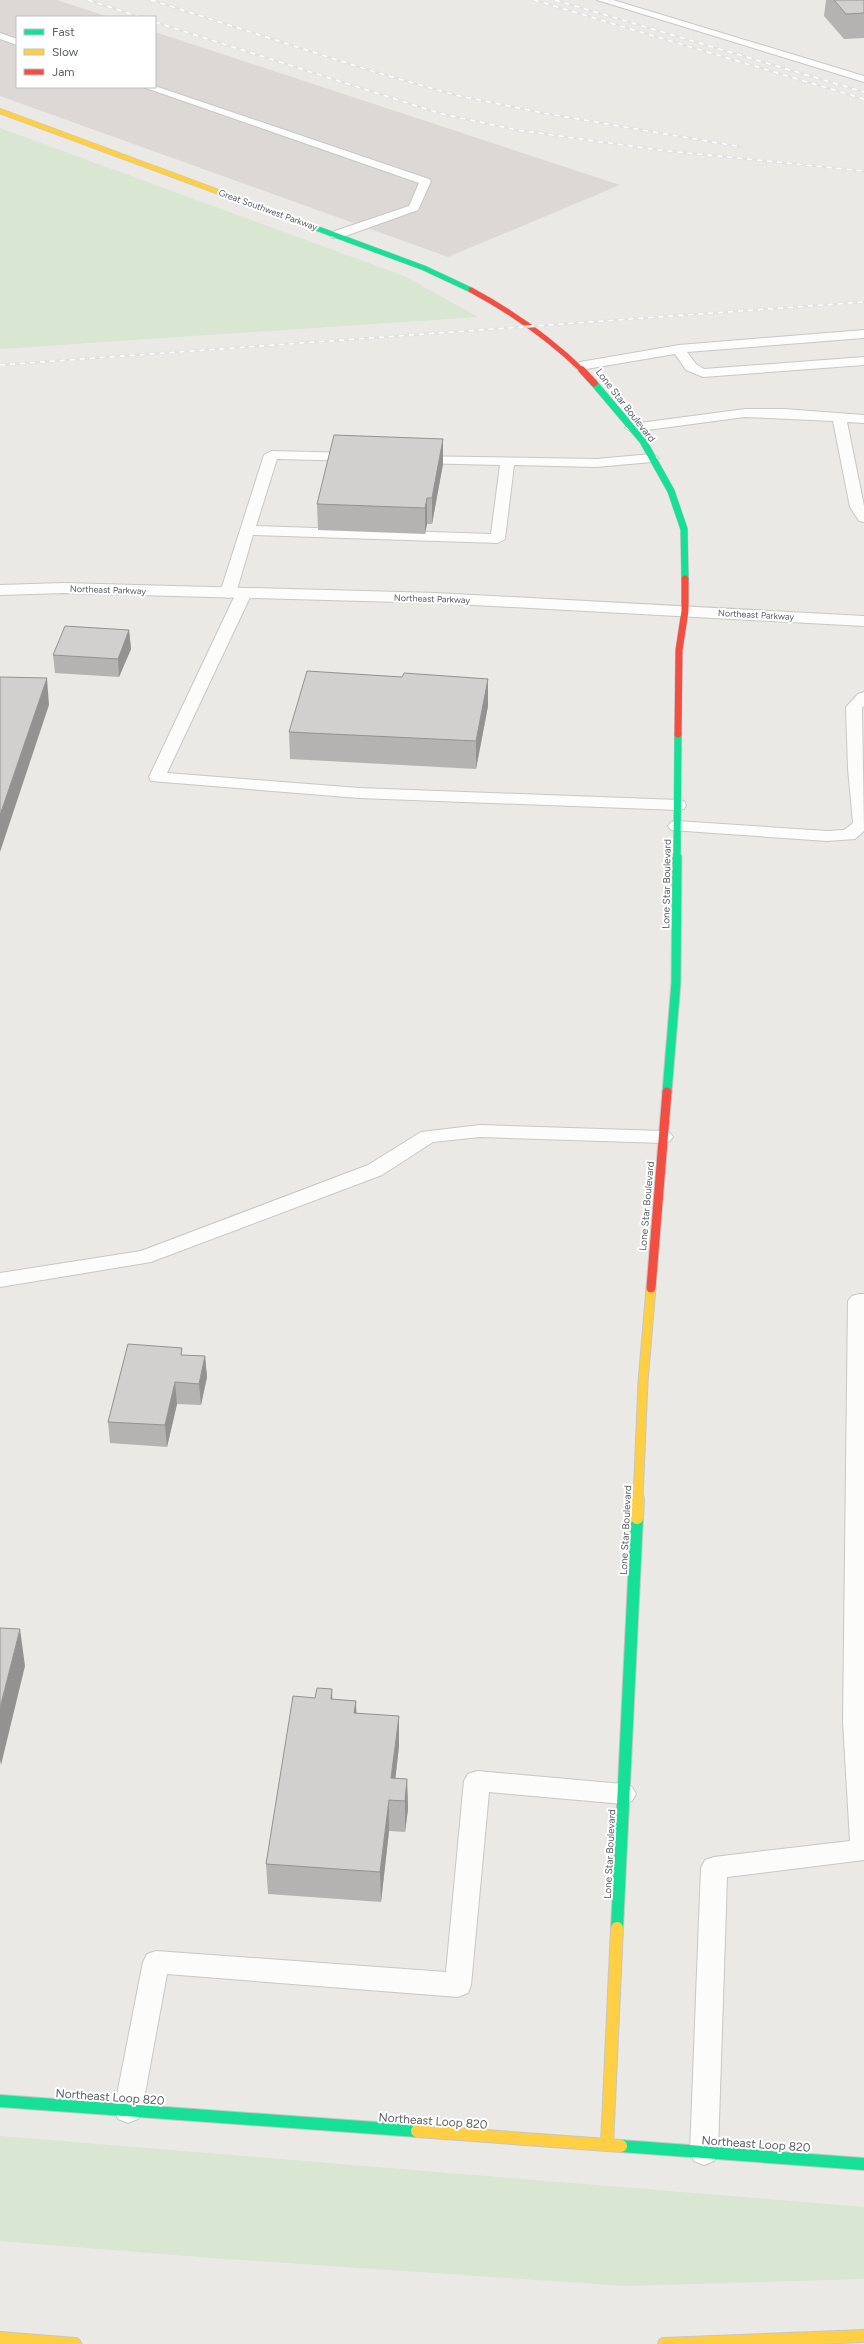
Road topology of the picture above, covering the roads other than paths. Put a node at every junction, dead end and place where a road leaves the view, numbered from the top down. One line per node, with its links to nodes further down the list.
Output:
1 (602, 0): 4 (lane)
2 (0, 36): 3 (lane)
3 (16, 42)
4 (864, 79)
5 (151, 88): 7 (lane)
6 (0, 111): 7 (main road, Great Southwest Parkway)
7 (336, 236): 8 (main road, Great Southwest Parkway)
8 (529, 327): 12 (main road, Lone Star Boulevard)
9 (864, 334): 10 (lane)
10 (679, 349): 11 (lane); 12 (lane)
11 (864, 361)
12 (580, 366): 15 (main road, Lone Star Boulevard)
13 (839, 418): 14 (lane); 15 (lane); 20 (lane)
14 (864, 419)
15 (632, 428): 18 (main road, Lone Star Boulevard)
16 (373, 458): 21 (lane)
17 (405, 458): 19 (lane)
18 (652, 458): 19 (lane); 24 (main road, Lone Star Boulevard)
19 (508, 461): 21 (lane)
20 (864, 518)
21 (248, 530): 23 (lane)
22 (0, 590): 23 (street, Northeast Parkway)
23 (236, 593): 24 (street, Northeast Parkway); 27 (lane)
24 (685, 611): 25 (street, Northeast Parkway); 27 (main road, Lone Star Boulevard)
25 (864, 622)
26 (864, 697): 28 (lane)
27 (678, 805): 28 (main road, Lone Star Boulevard)
28 (677, 826): 29 (main road, Lone Star Boulevard)
29 (663, 1137): 30 (lane); 32 (main road, Lone Star Boulevard)
30 (0, 1280)
31 (864, 1301): 33 (lane)
32 (623, 1794): 35 (lane); 36 (main road, Lone Star Boulevard)
33 (863, 1850): 37 (lane)
34 (0, 2101): 35 (main road, Northeast Loop 820)
35 (128, 2110): 36 (main road, Northeast Loop 820)
36 (606, 2145): 37 (main road, Northeast Loop 820)
37 (704, 2152): 38 (main road, Northeast Loop 820)
38 (864, 2164)
39 (864, 2336): 42 (main road)
40 (0, 2338): 41 (main road)
41 (75, 2344)
42 (664, 2344)

